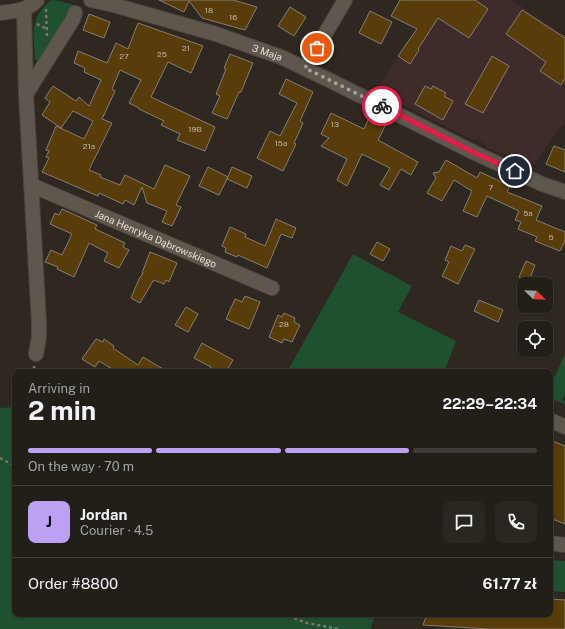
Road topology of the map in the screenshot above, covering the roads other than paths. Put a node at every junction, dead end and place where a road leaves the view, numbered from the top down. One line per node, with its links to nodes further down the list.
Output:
1 (91, 0): 7 (street, 3 Maja)
2 (345, 0): 7 (street)
3 (41, 2): 4 (street)
4 (24, 9): 5 (street); 8 (street)
5 (0, 13)
6 (75, 13): 8 (street)
7 (305, 68): 10 (street, 3 Maja)
8 (26, 94): 9 (street)
9 (36, 188): 11 (street, Jana Henryka Dąbrowskiego); 12 (street)
10 (565, 192)
11 (272, 288)
12 (36, 354)
13 (553, 421): 14 (street)
14 (565, 427)
15 (553, 543): 16 (street)
16 (565, 545)

